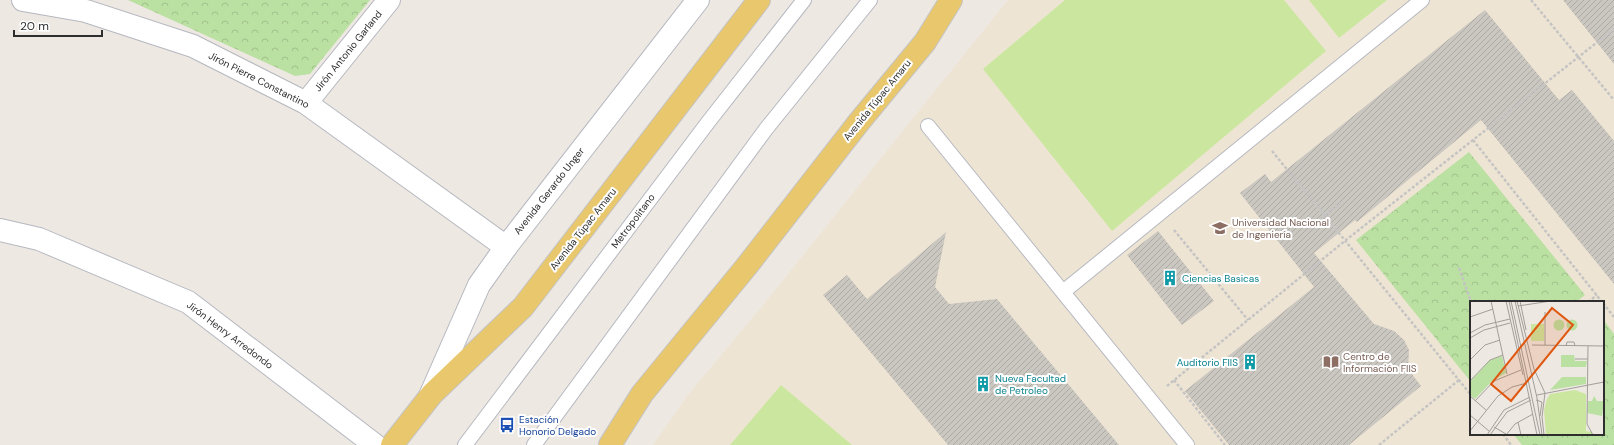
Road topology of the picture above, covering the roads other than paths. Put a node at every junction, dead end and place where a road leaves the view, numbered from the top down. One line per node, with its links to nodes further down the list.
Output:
1 (23, 0): 11 (street, Jirón Pierre Constantino)
2 (389, 0): 11 (street, Jirón Antonio Garland)
3 (698, 0): 14 (street, Avenida Gerardo Unger)
4 (759, 0): 16 (main road, Avenida Túpac Amaru)
5 (804, 0): 19 (lane, Metropolitano)
6 (870, 0): 20 (lane)
7 (951, 0): 10 (main road, Avenida Túpac Amaru)
8 (963, 0): 10 (street)
9 (1422, 0): 15 (lane)
10 (924, 42): 21 (main road, Avenida Túpac Amaru)
11 (306, 103): 14 (street, Jirón Pierre Constantino)
12 (928, 126): 15 (lane)
13 (0, 230): 17 (street, Jirón Henry Arredondo)
14 (506, 247): 16 (street, Avenida Gerardo Unger)
15 (1063, 292): 22 (lane)
16 (429, 399): 18 (main road, Avenida Túpac Amaru)
17 (375, 445)
18 (392, 445)
19 (465, 445)
20 (534, 445)
21 (610, 445)
22 (1187, 445)

